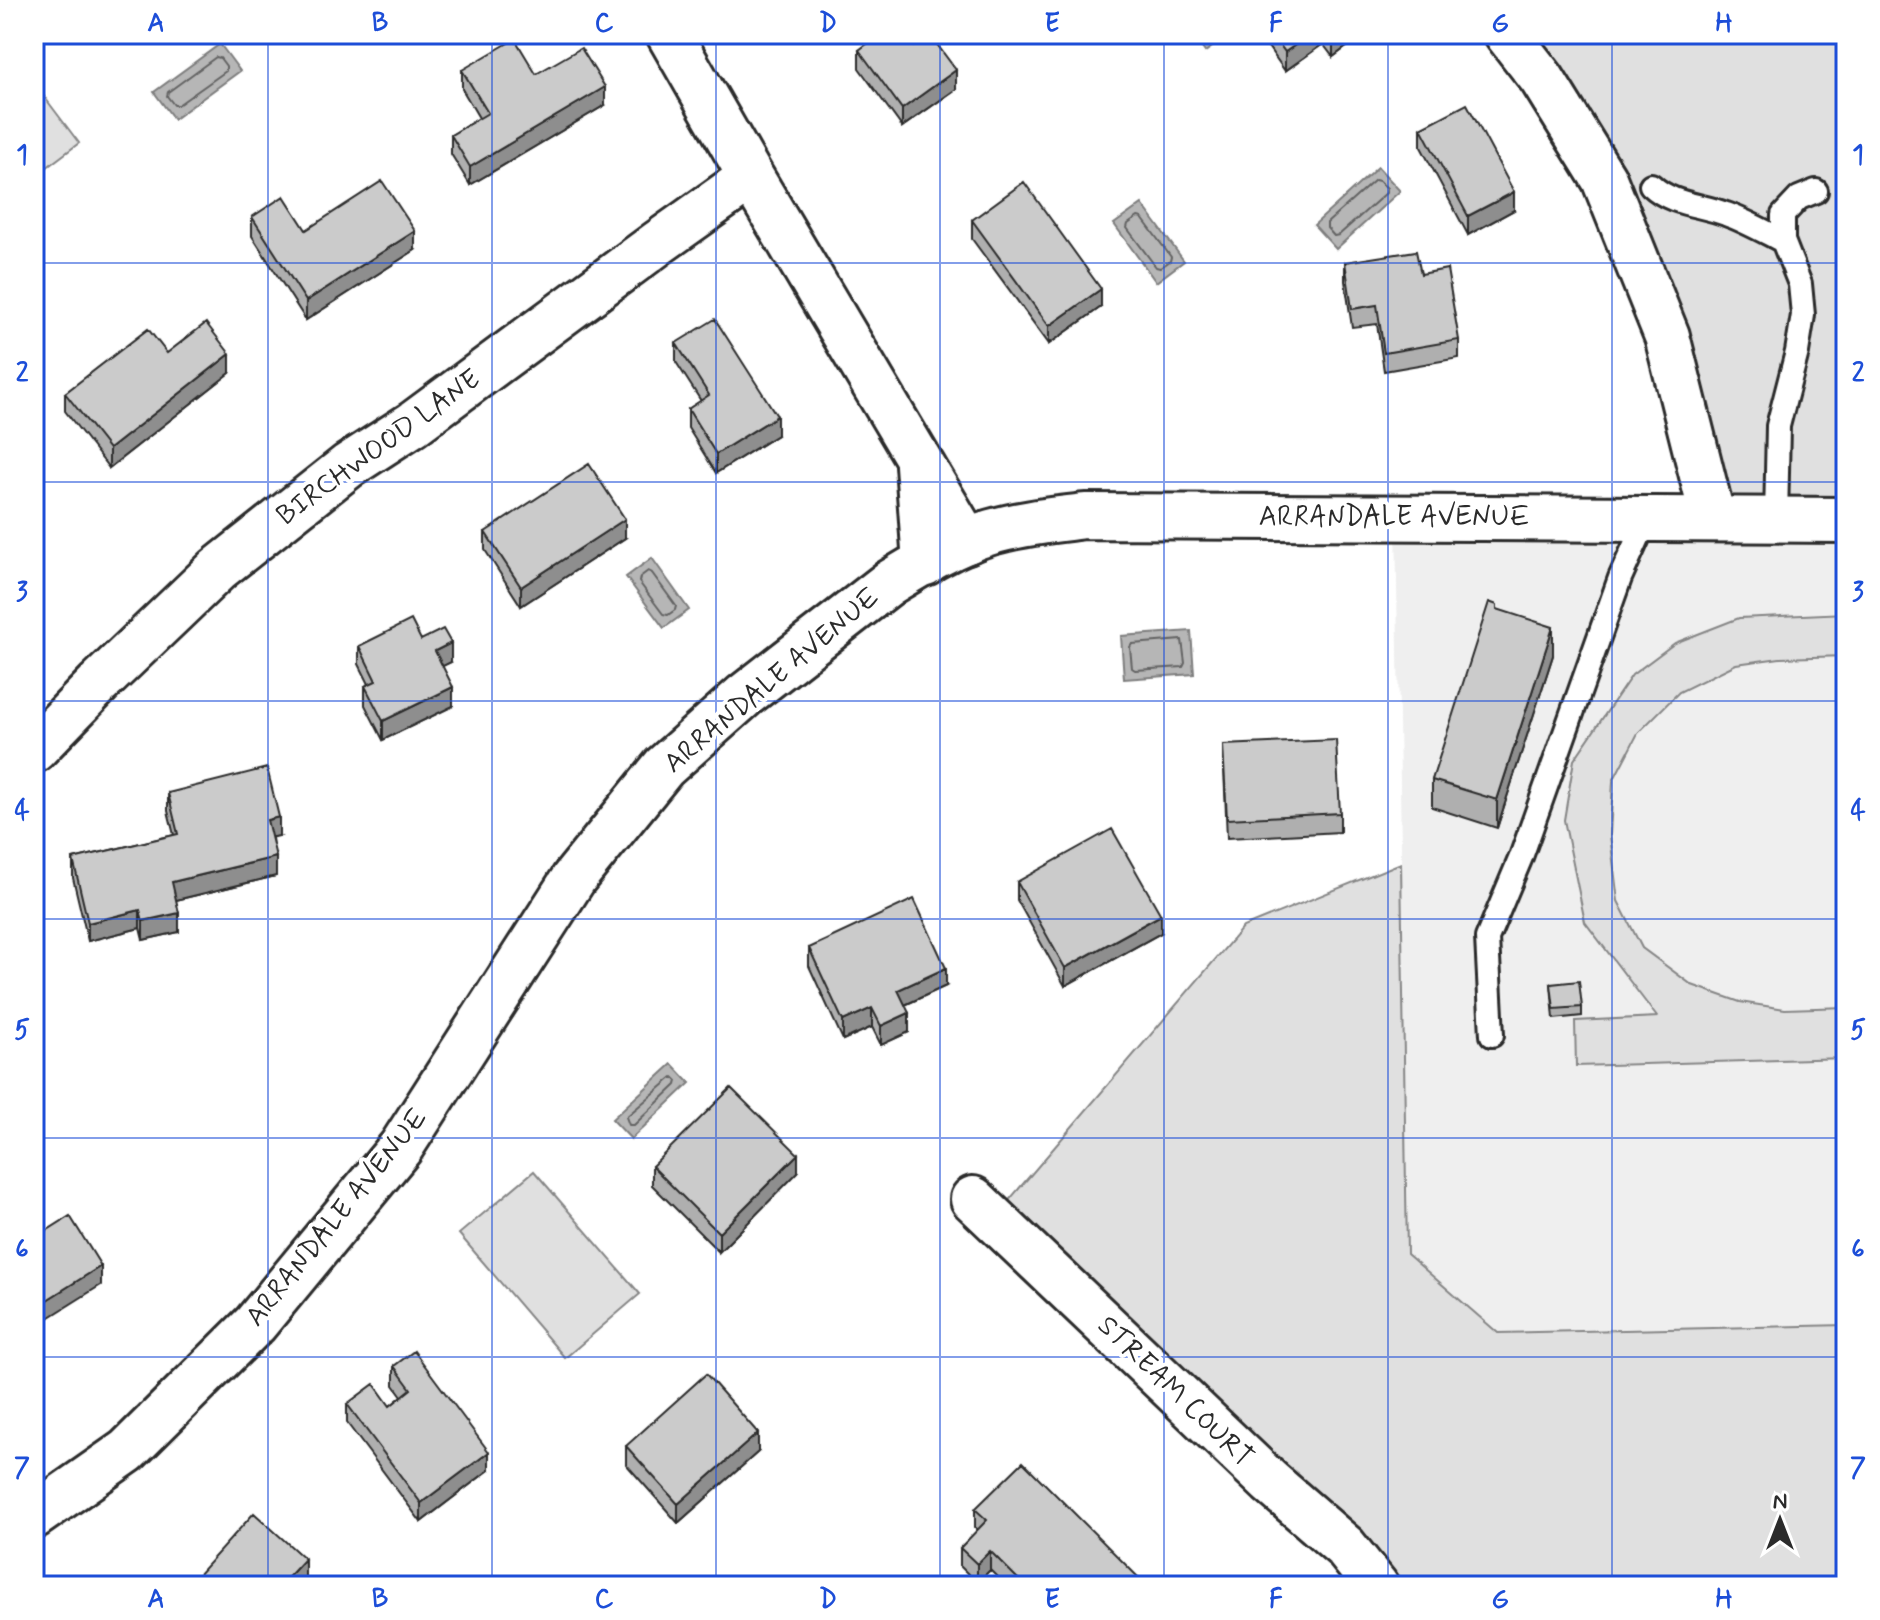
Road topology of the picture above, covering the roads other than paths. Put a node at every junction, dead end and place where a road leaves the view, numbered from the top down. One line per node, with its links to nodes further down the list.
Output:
1 (669, 34): 3 (street)
2 (1507, 34): 9 (street)
3 (751, 177): 7 (street); 14 (street, BIRCHWOOD LANE)
4 (1651, 185): 6 (lane)
5 (1816, 191): 6 (lane)
6 (1783, 241): 10 (lane)
7 (918, 459): 12 (street); 13 (street)
8 (1647, 518): 9 (street, ARRANDALE AVENUE); 12 (street, ARRANDALE AVENUE); 15 (lane)
9 (1713, 519): 10 (street, ARRANDALE AVENUE)
10 (1776, 519): 11 (street, ARRANDALE AVENUE)
11 (1846, 520)
12 (967, 541): 13 (street, ARRANDALE AVENUE)
13 (925, 563): 17 (street, ARRANDALE AVENUE)
14 (34, 750)
15 (1492, 1035)
16 (973, 1199): 18 (street, STREAM COURT)
17 (34, 1516)
18 (1376, 1586)

